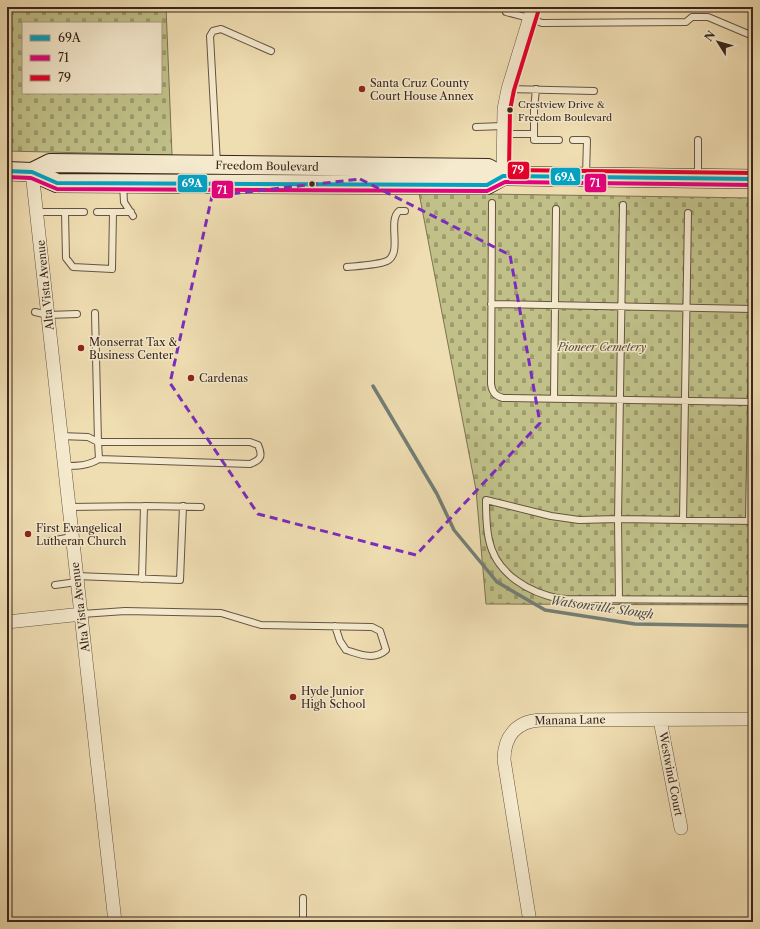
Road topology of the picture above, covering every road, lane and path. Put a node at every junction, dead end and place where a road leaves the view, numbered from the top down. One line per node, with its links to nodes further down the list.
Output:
1 (506, 12): 2 (lane)
2 (531, 12): 3 (lane); 5 (street)
3 (753, 36)
4 (271, 51): 14 (lane)
5 (508, 88): 6 (lane); 9 (street)
6 (536, 89): 7 (lane); 10 (lane)
7 (594, 91)
8 (476, 127): 9 (lane)
9 (504, 130): 10 (lane); 17 (street)
10 (534, 134): 11 (lane)
11 (559, 140)
12 (573, 140): 18 (lane)
13 (698, 140): 19 (lane)
14 (217, 165): 16 (main road, Freedom Boulevard); 17 (main road, Freedom Boulevard)
15 (7, 171): 16 (main road, Freedom Boulevard)
16 (32, 172): 21 (main road, Freedom Boulevard); 26 (street, Alta Vista Avenue)
17 (503, 176): 18 (main road, Freedom Boulevard); 21 (main road, Freedom Boulevard)
18 (586, 177): 19 (main road, Freedom Boulevard)
19 (698, 178): 20 (main road, Freedom Boulevard)
20 (753, 179)
21 (123, 184): 30 (lane)
22 (492, 203): 34 (lane)
23 (623, 205): 36 (lane)
24 (556, 209): 35 (lane)
25 (406, 211): 32 (lane)
26 (37, 212): 27 (lane); 42 (street, Alta Vista Avenue)
27 (65, 212): 28 (lane); 30 (lane)
28 (84, 212)
29 (97, 212): 30 (lane)
30 (112, 212)
31 (688, 213): 37 (lane)
32 (347, 267)
33 (753, 291): 38 (lane)
34 (491, 304): 35 (lane); 43 (lane)
35 (556, 306): 36 (lane); 43 (lane)
36 (621, 306): 37 (lane); 44 (lane)
37 (686, 308): 38 (lane); 45 (lane)
38 (753, 309): 46 (lane)
39 (35, 312): 42 (lane)
40 (95, 313): 48 (lane)
41 (77, 314): 42 (lane)
42 (48, 315): 47 (street, Alta Vista Avenue)
43 (554, 398): 44 (lane)
44 (619, 399): 45 (lane); 55 (lane)
45 (685, 400): 46 (lane); 56 (lane)
46 (752, 402): 57 (lane)
47 (60, 436): 48 (lane); 50 (street, Alta Vista Avenue)
48 (98, 442): 49 (lane); 49 (lane)
49 (99, 460): 50 (lane)
50 (64, 466): 53 (street, Alta Vista Avenue)
51 (144, 506): 52 (lane); 53 (lane); 61 (lane)
52 (183, 506): 54 (lane); 61 (lane)
53 (69, 507): 58 (street, Alta Vista Avenue)
54 (202, 507)
55 (618, 519): 56 (lane); 63 (lane); 63 (lane)
56 (683, 520): 57 (lane)
57 (751, 521)
58 (72, 537): 59 (lane); 60 (street, Alta Vista Avenue)
59 (50, 541)
60 (76, 579): 61 (lane); 62 (lane); 65 (street, Alta Vista Avenue)
61 (142, 579)
62 (55, 584)
63 (619, 599): 64 (lane)
64 (753, 600)
65 (82, 614): 66 (street); 67 (lane); 72 (street, Alta Vista Avenue)
66 (7, 622)
67 (335, 626): 67 (lane)
68 (660, 720): 69 (street, Manana Lane); 70 (street, Westwind Court); 74 (street, Manana Lane)
69 (753, 720)
70 (681, 828)
71 (303, 898): 73 (lane)
72 (115, 922)
73 (303, 922)
74 (530, 922)

